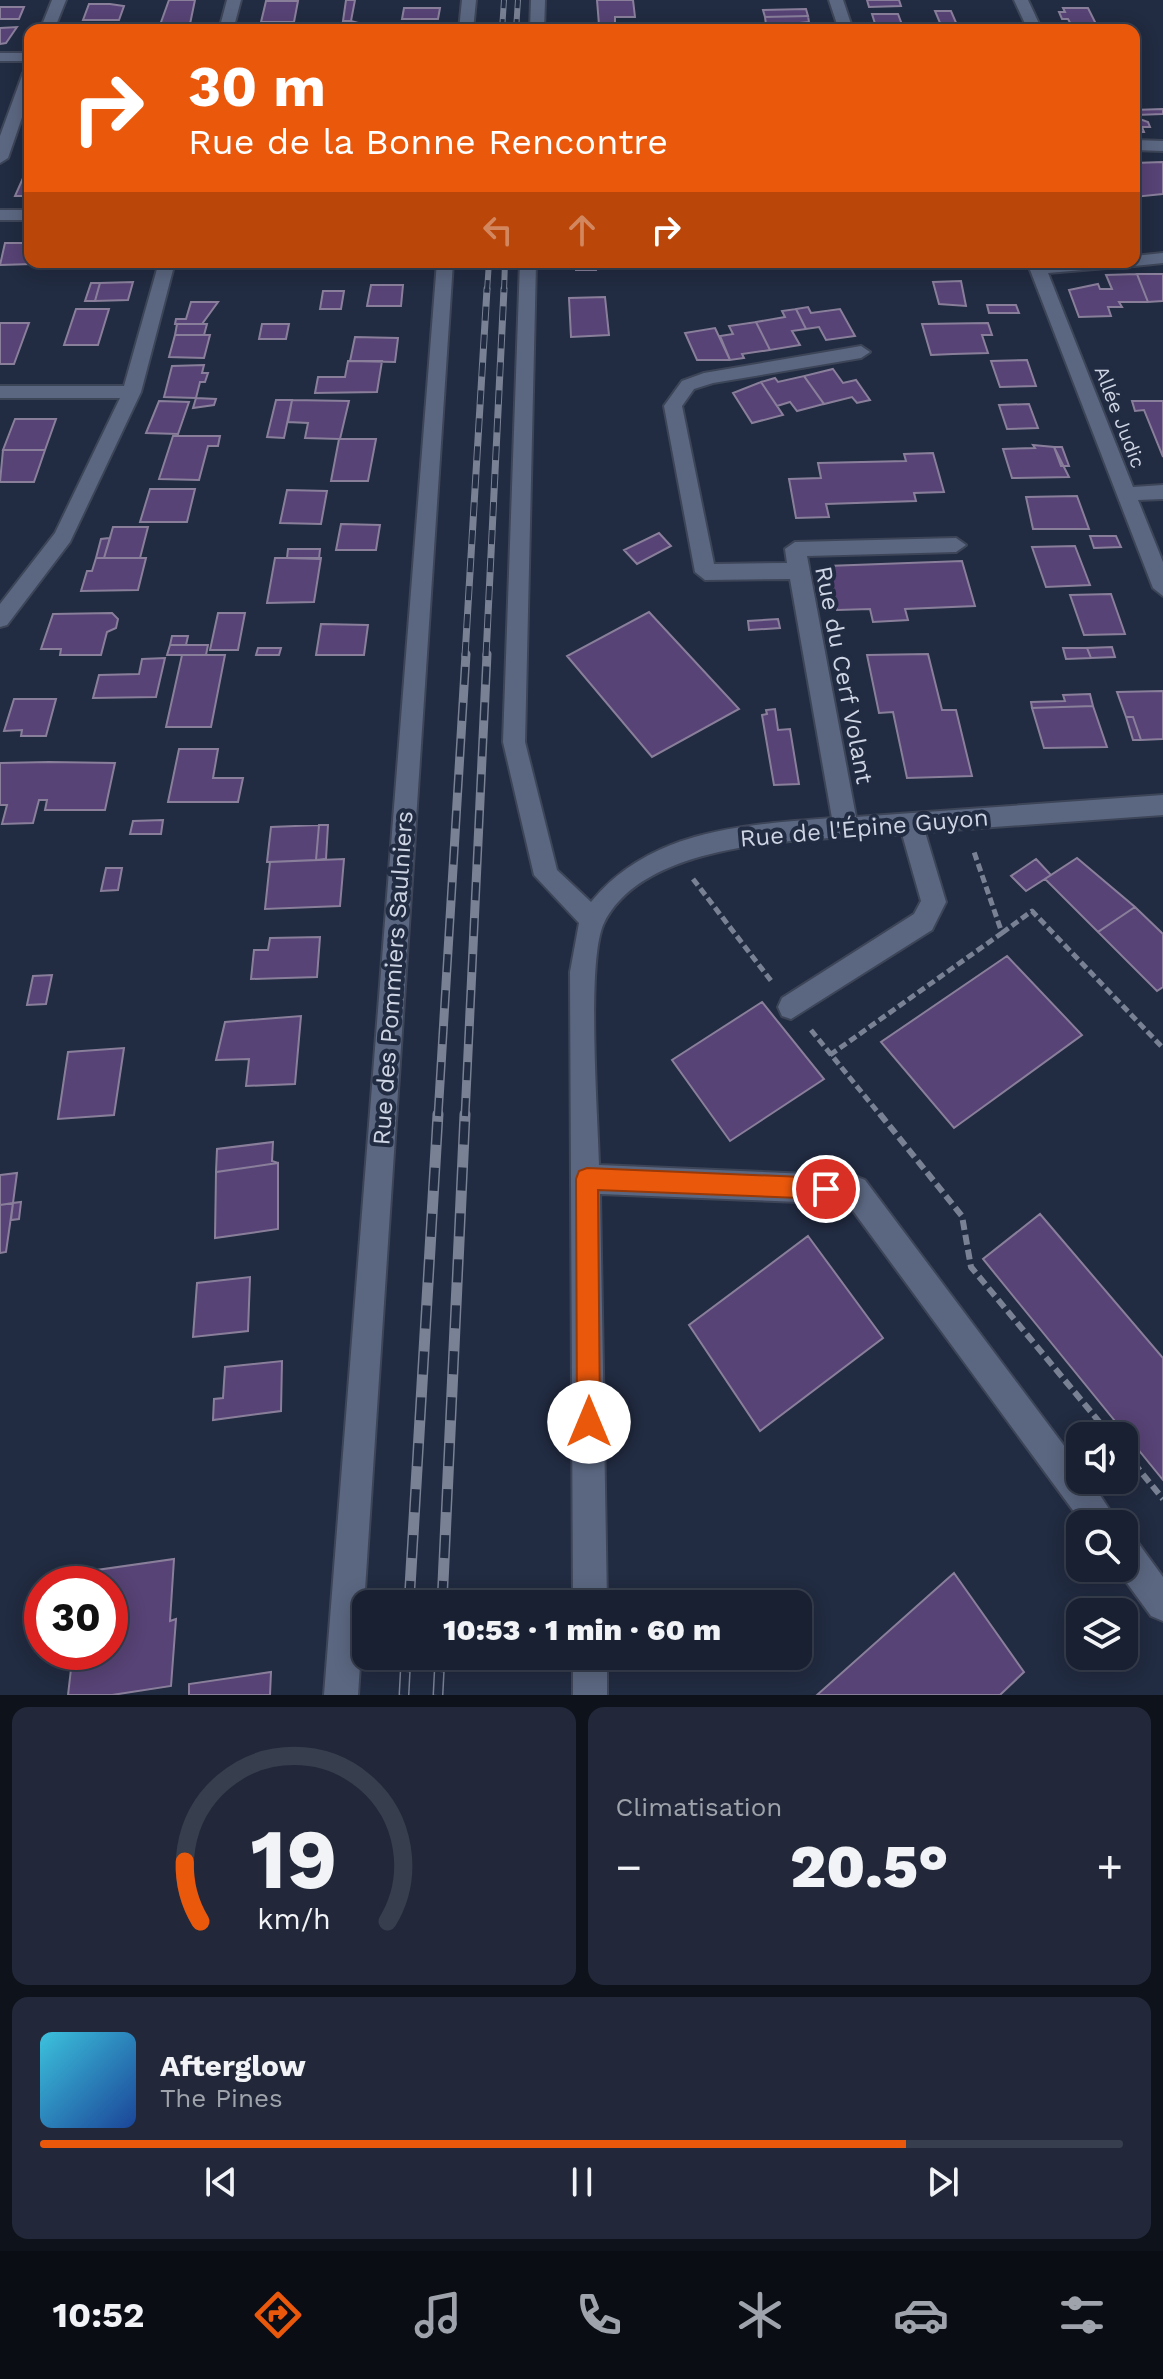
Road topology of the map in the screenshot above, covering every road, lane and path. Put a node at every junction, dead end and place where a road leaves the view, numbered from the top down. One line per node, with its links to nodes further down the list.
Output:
1 (59, 0): 7 (street)
2 (234, 0): 8 (street)
3 (469, 0): 9 (street)
4 (538, 0): 10 (street)
5 (836, 0): 11 (street)
6 (1021, 0): 12 (street)
7 (49, 24)
8 (228, 24)
9 (467, 24)
10 (537, 24)
11 (844, 24)
12 (1032, 24)
13 (0, 57): 14 (street)
14 (24, 57)
15 (24, 90): 18 (street)
16 (1140, 145): 17 (street)
17 (1163, 146)
18 (0, 158)
19 (0, 215): 20 (street)
20 (24, 215)
21 (1163, 258): 22 (street)
22 (1140, 260)
23 (165, 268): 29 (street)
24 (445, 268): 53 (street, Rue des Pommiers Saulniers)
25 (528, 268): 40 (street)
26 (1038, 268): 31 (street, Allée Judic)
27 (861, 352): 33 (street)
28 (0, 392): 29 (street)
29 (132, 392): 35 (street)
30 (1163, 492): 31 (street)
31 (1126, 494): 34 (street, Allée Judic)
32 (956, 545): 33 (street, Rue du Cerf Volant)
33 (797, 571): 38 (street, Rue du Cerf Volant)
34 (1163, 588)
35 (0, 619)
36 (1163, 805): 37 (street, Rue de l'Épine Guyon)
37 (910, 822): 38 (street, Rue de l'Épine Guyon); 42 (street)
38 (846, 828): 39 (street, Rue de l'Épine Guyon)
39 (673, 852): 40 (street, Rue de l'Épine Guyon); 42 (path)
40 (592, 919): 44 (street)
41 (1002, 933): 43 (path)
42 (791, 1007): 45 (path)
43 (1163, 1048)
44 (587, 1179): 48 (street); 50 (street)
45 (1099, 1422)
46 (1138, 1468): 47 (path)
47 (1163, 1499)
48 (1093, 1510)
49 (1138, 1571): 51 (street)
50 (590, 1590)
51 (1163, 1604)
52 (590, 1670): 54 (street)
53 (341, 1695)
54 (590, 1695)

